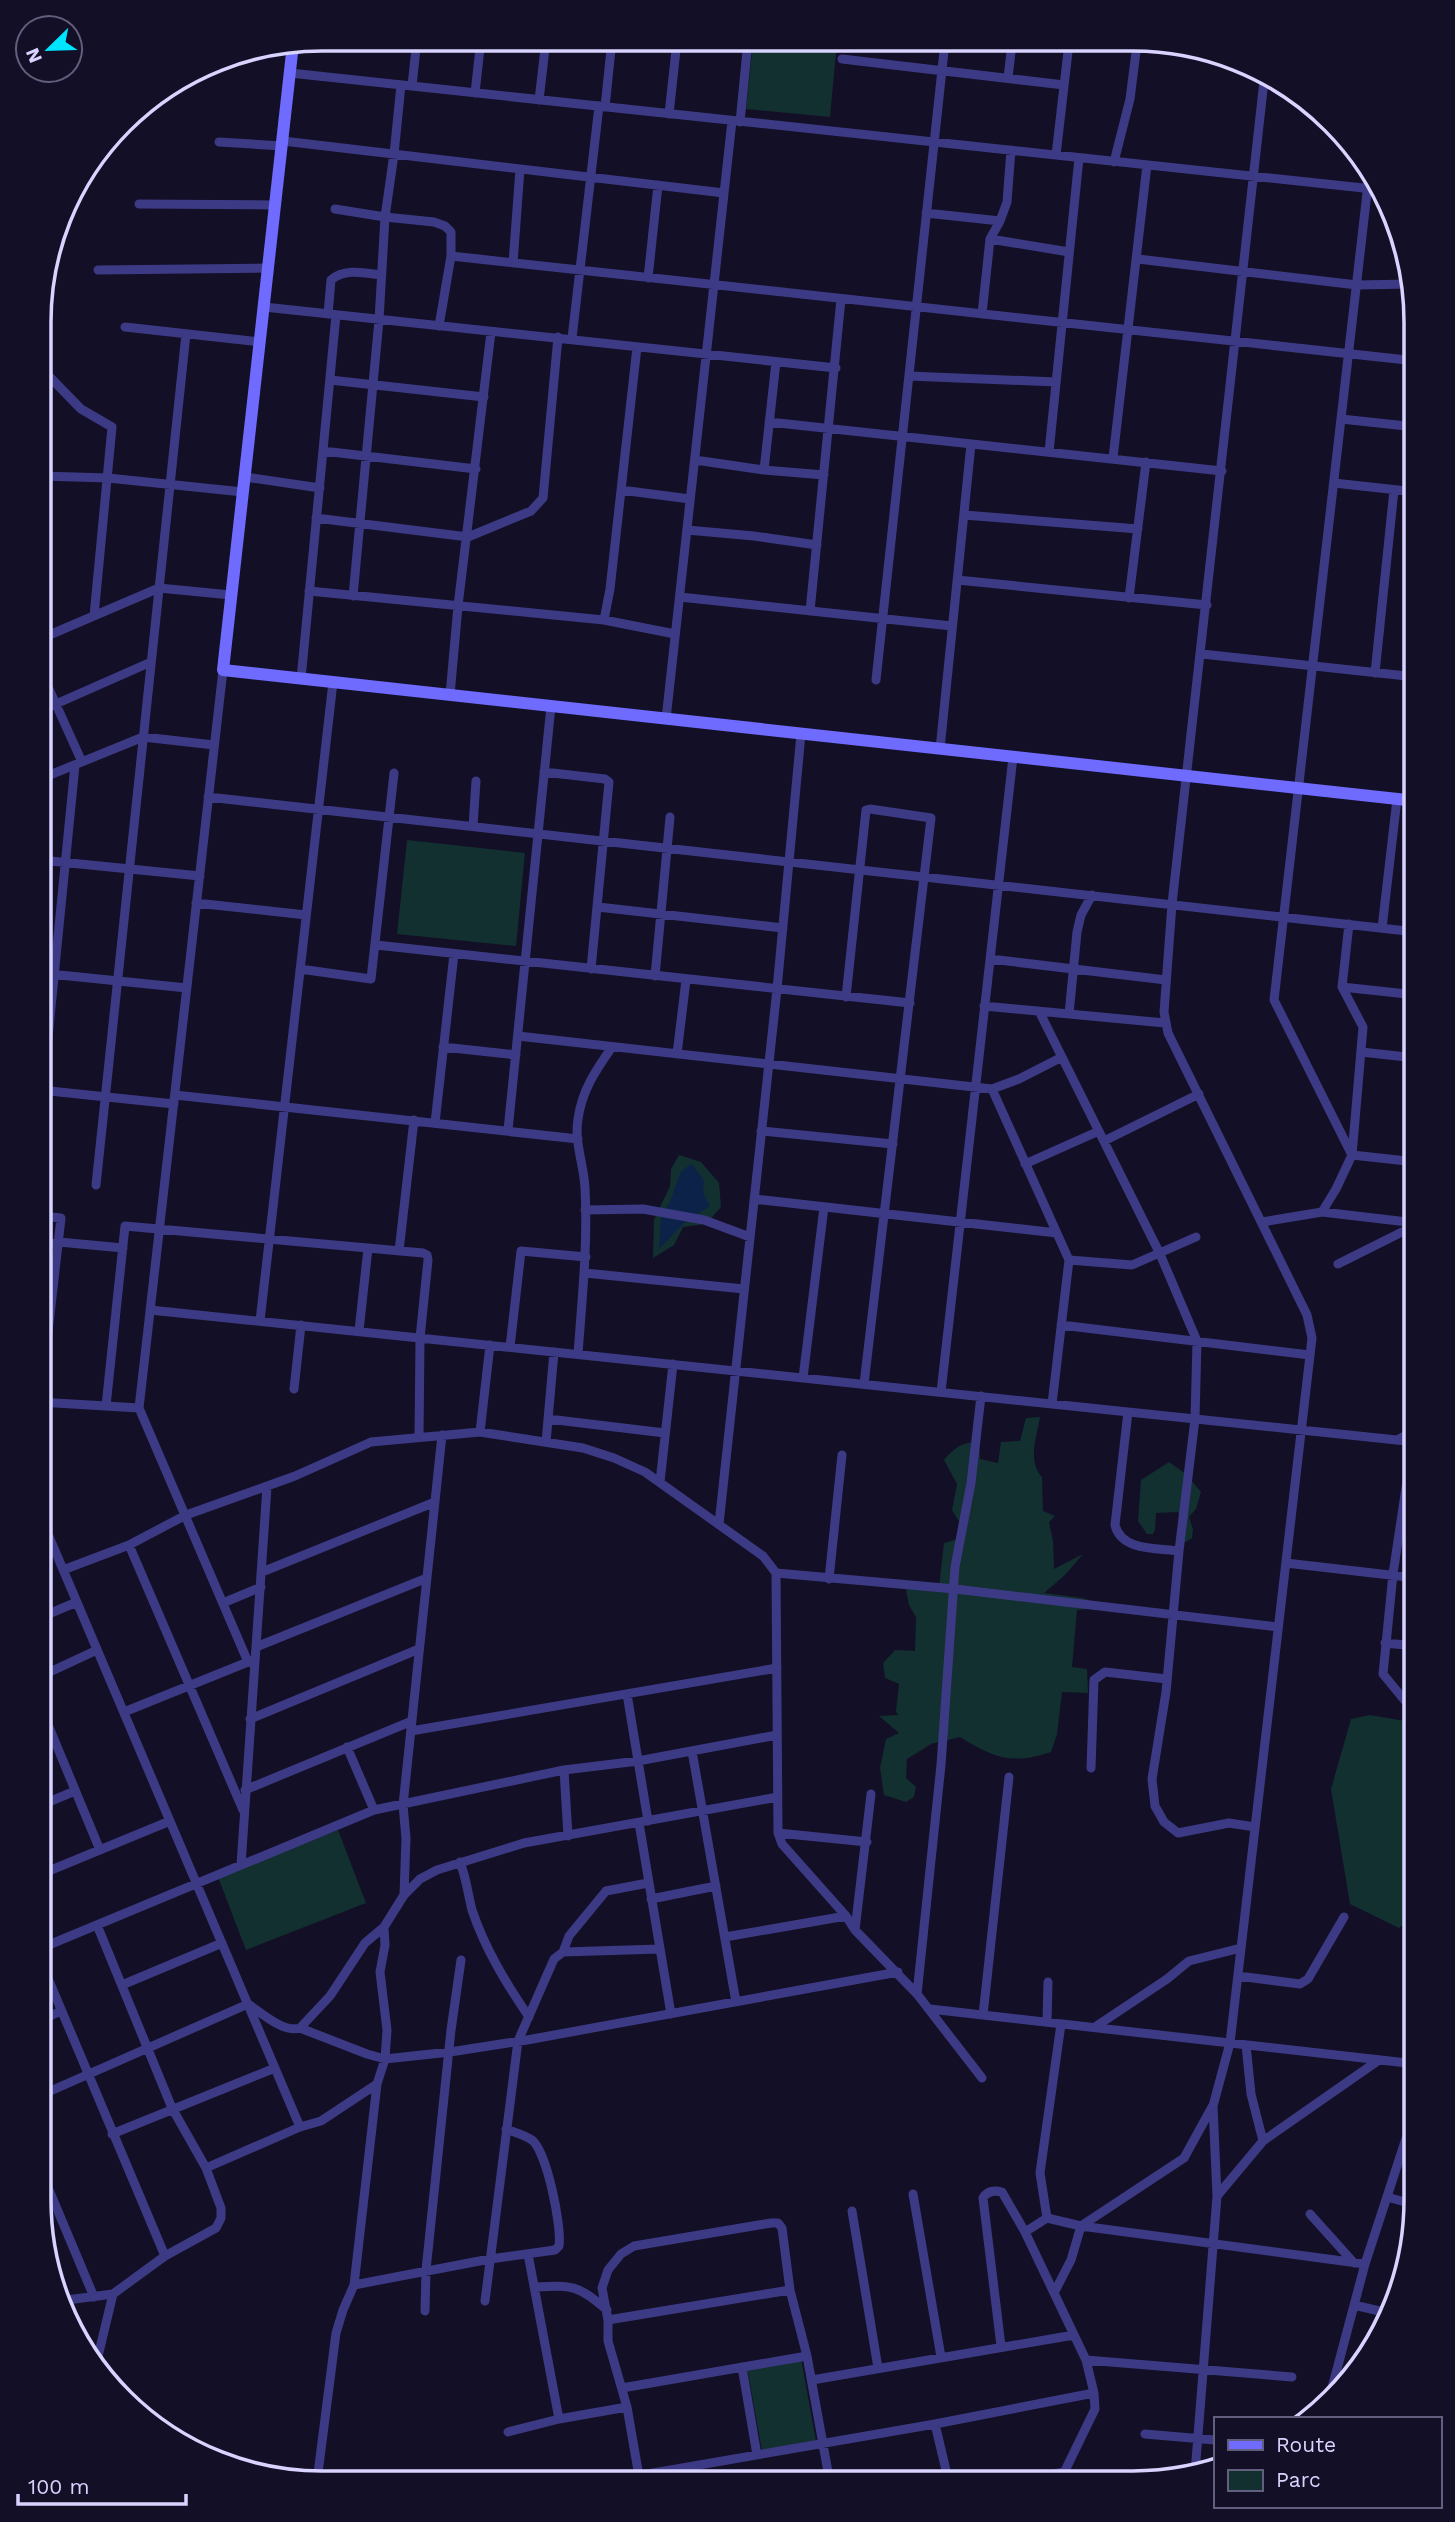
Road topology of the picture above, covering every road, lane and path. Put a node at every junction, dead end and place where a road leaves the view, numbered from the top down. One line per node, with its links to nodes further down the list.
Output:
1 (416, 51): 19 (street)
2 (480, 51): 20 (street)
3 (545, 51): 21 (street)
4 (610, 51): 22 (street)
5 (676, 51): 23 (street)
6 (746, 51): 24 (street)
7 (944, 51): 13 (street)
8 (1011, 51): 15 (street)
9 (1068, 51): 18 (street)
10 (1136, 51): 32 (street)
11 (292, 52): 14 (street)
12 (842, 60): 13 (street)
13 (942, 71): 15 (street); 26 (street)
14 (290, 73): 17 (street); 27 (street)
15 (1008, 78): 18 (street)
16 (1264, 84): 35 (street)
17 (401, 85): 19 (street); 29 (street)
18 (1064, 85): 30 (street)
19 (412, 86): 20 (street)
20 (475, 93): 21 (street)
21 (539, 100): 22 (street)
22 (602, 107): 23 (street); 36 (street)
23 (669, 114): 24 (street)
24 (736, 121): 26 (street); 39 (street)
25 (219, 142): 27 (street)
26 (934, 142): 28 (street); 43 (street)
27 (282, 143): 29 (street); 41 (street)
28 (1011, 150): 30 (street); 45 (street)
29 (394, 154): 34 (street); 44 (street)
30 (1056, 155): 31 (street)
31 (1079, 158): 32 (street); 47 (street)
32 (1114, 162): 33 (street)
33 (1147, 165): 35 (street); 49 (street)
34 (520, 169): 36 (street); 50 (street)
35 (1254, 176): 38 (street); 54 (street)
36 (591, 177): 37 (street); 53 (street)
37 (658, 185): 39 (street); 56 (street)
38 (1368, 189): 59 (street)
39 (724, 193): 58 (street)
40 (139, 204): 41 (street)
41 (275, 205): 51 (street)
42 (335, 209): 44 (street)
43 (926, 213): 45 (street); 62 (street)
44 (385, 217): 48 (street); 55 (street)
45 (1000, 221): 46 (street)
46 (990, 239): 47 (street); 63 (street)
47 (1069, 252): 66 (street)
48 (451, 256): 50 (street); 67 (street)
49 (1138, 259): 54 (street); 69 (street)
50 (513, 263): 53 (street)
51 (268, 268): 52 (street); 61 (street)
52 (98, 270)
53 (580, 270): 56 (street); 73 (street)
54 (1243, 272): 59 (street); 75 (street)
55 (381, 275): 64 (street); 65 (street)
56 (648, 278): 58 (street)
57 (1402, 284): 59 (street)
58 (714, 285): 60 (street); 78 (street)
59 (1357, 285): 77 (street)
60 (841, 299): 62 (street); 81 (street)
61 (264, 307): 64 (street); 74 (street)
62 (916, 307): 63 (street); 82 (street)
63 (982, 314): 66 (street)
64 (332, 315): 65 (street); 84 (street)
65 (379, 320): 67 (street); 86 (street)
66 (1062, 323): 69 (street); 85 (street)
67 (439, 326): 70 (street)
68 (125, 327): 71 (street)
69 (1129, 331): 75 (street); 97 (street)
70 (491, 332): 72 (street); 87 (street)
71 (186, 334): 74 (street); 108 (street)
72 (558, 337): 73 (street); 120 (street)
73 (572, 338): 76 (street)
74 (260, 342): 105 (street)
75 (1236, 342): 77 (street); 102 (street)
76 (637, 347): 78 (street); 110 (street)
77 (1349, 354): 79 (street); 88 (street)
78 (706, 355): 80 (street); 98 (street)
79 (1404, 360)
80 (776, 362): 81 (street); 89 (street)
81 (836, 368): 91 (street)
82 (909, 376): 85 (street); 92 (street)
83 (51, 379): 106 (street)
84 (330, 380): 86 (street); 94 (street)
85 (1056, 382): 95 (street)
86 (373, 385): 87 (street); 96 (street)
87 (484, 397): 100 (street)
88 (1341, 419): 90 (street); 107 (street)
89 (769, 422): 91 (street); 101 (street)
90 (1404, 426)
91 (829, 428): 92 (street); 104 (street)
92 (902, 436): 93 (street); 133 (street)
93 (971, 444): 95 (street); 115 (street)
94 (323, 451): 96 (street); 109 (street)
95 (1049, 452): 97 (street)
96 (366, 456): 100 (street); 117 (street)
97 (1114, 458): 99 (street)
98 (695, 460): 101 (street); 114 (street)
99 (1146, 462): 102 (street); 118 (street)
100 (476, 469): 120 (street)
101 (764, 470): 104 (street)
102 (1222, 471): 129 (street)
103 (51, 475): 106 (street)
104 (824, 475): 121 (street)
105 (244, 477): 109 (street); 113 (street)
106 (108, 478): 108 (street); 132 (street)
107 (1334, 483): 111 (street); 140 (street)
108 (170, 484): 113 (street); 123 (street)
109 (320, 488): 116 (street)
110 (621, 490): 114 (street); 134 (street)
111 (1394, 490): 112 (street); 142 (street)
112 (1404, 491)
113 (243, 492): 125 (street)
114 (690, 499): 119 (street)
115 (964, 515): 118 (street); 122 (street)
116 (316, 518): 117 (street); 124 (street)
117 (360, 523): 120 (street); 126 (street)
118 (1138, 529): 128 (street)
119 (687, 530): 121 (street); 127 (street)
120 (468, 537): 130 (street)
121 (817, 545): 131 (street)
122 (957, 580): 128 (street); 135 (street)
123 (159, 588): 125 (street); 132 (street); 139 (street)
124 (309, 591): 126 (street); 144 (street)
125 (231, 595): 141 (street)
126 (353, 596): 130 (street)
127 (680, 597): 131 (street); 137 (street)
128 (1129, 598): 129 (street)
129 (1207, 605): 138 (street)
130 (458, 607): 134 (street); 148 (street)
131 (810, 611): 133 (street)
132 (94, 616): 136 (street)
133 (883, 619): 135 (street); 145 (street)
134 (604, 620): 137 (street)
135 (952, 626): 156 (street)
136 (51, 634)
137 (675, 634): 152 (street)
138 (1202, 654): 140 (street); 162 (street)
139 (151, 662): 149 (street); 154 (street)
140 (1312, 666): 142 (street); 164 (street)
141 (223, 670): 144 (street); 155 (street)
142 (1375, 673): 143 (street)
143 (1404, 676)
144 (301, 679): 146 (street)
145 (876, 680)
146 (333, 682): 148 (street); 168 (street)
147 (51, 693): 149 (street)
148 (450, 695): 151 (street)
149 (56, 704): 150 (street); 158 (street)
150 (51, 706)
151 (551, 706): 152 (street); 160 (street)
152 (666, 719): 153 (street)
153 (801, 734): 156 (street); 176 (street)
154 (143, 737): 155 (street); 158 (street); 178 (street)
155 (214, 745): 165 (street)
156 (940, 749): 157 (street)
157 (1013, 757): 162 (street); 182 (street)
158 (79, 764): 161 (street); 177 (street)
159 (394, 772): 169 (street)
160 (544, 772): 172 (street); 173 (street)
161 (51, 775)
162 (1188, 776): 164 (street); 185 (street)
163 (476, 781): 171 (street)
164 (1298, 788): 166 (street); 189 (street)
165 (208, 797): 168 (street); 180 (street)
166 (1397, 799): 167 (street); 192 (street)
167 (1404, 800)
168 (318, 809): 169 (street); 188 (street)
169 (388, 816): 171 (street); 194 (street)
170 (670, 817): 174 (street)
171 (473, 826): 172 (street)
172 (538, 834): 173 (street); 197 (street)
173 (605, 841): 174 (street); 186 (street)
174 (668, 848): 176 (street); 187 (street)
175 (51, 861): 177 (street)
176 (790, 862): 179 (street); 191 (street)
177 (66, 863): 178 (street); 202 (street)
178 (129, 869): 180 (street); 206 (street)
179 (859, 870): 181 (street); 181 (street); 211 (street)
180 (200, 876): 184 (street)
181 (925, 877): 182 (street); 213 (street)
182 (998, 885): 183 (street); 196 (street)
183 (1092, 895): 185 (street); 200 (street)
184 (197, 903): 188 (street); 208 (street)
185 (1172, 904): 189 (street); 205 (street)
186 (598, 907): 187 (street); 199 (street)
187 (661, 914): 191 (street); 203 (street)
188 (306, 915): 198 (street)
189 (1284, 917): 190 (street); 243 (street)
190 (1349, 924): 192 (street); 207 (street)
191 (783, 928): 209 (street)
192 (1382, 928): 193 (street)
193 (1404, 931)
194 (376, 945): 195 (street); 198 (street)
195 (454, 954): 197 (street); 219 (street)
196 (990, 959): 200 (street); 214 (street)
197 (526, 962): 199 (street); 218 (street)
198 (300, 969): 234 (street)
199 (592, 969): 203 (street)
200 (1073, 969): 205 (street); 216 (street)
201 (51, 974): 202 (street)
202 (54, 974): 206 (street); 212 (street)
203 (655, 976): 204 (street)
204 (686, 980): 209 (street); 222 (street)
205 (1166, 980): 217 (street)
206 (117, 981): 208 (street); 232 (street)
207 (1342, 987): 210 (street); 221 (street)
208 (187, 988): 233 (street)
209 (777, 989): 211 (street); 226 (street)
210 (1404, 994)
211 (846, 997): 213 (street)
212 (51, 1001)
213 (910, 1003): 227 (street)
214 (984, 1006): 215 (street); 228 (street)
215 (1039, 1011): 216 (street); 224 (street)
216 (1069, 1014): 217 (street)
217 (1165, 1023): 231 (street)
218 (518, 1036): 220 (street); 223 (street)
219 (443, 1047): 223 (street); 236 (street)
220 (612, 1047): 222 (street); 240 (street)
221 (1361, 1052): 225 (street); 243 (street)
222 (677, 1054): 226 (street)
223 (516, 1055): 237 (street)
224 (1062, 1057): 229 (street); 239 (street)
225 (1404, 1057)
226 (768, 1064): 227 (street); 238 (street)
227 (901, 1079): 228 (street); 242 (street)
228 (975, 1087): 229 (street); 253 (street)
229 (992, 1089): 245 (street)
230 (51, 1091): 232 (street)
231 (1199, 1094): 241 (street); 254 (street)
232 (105, 1096): 233 (street); 246 (street)
233 (174, 1099): 234 (street); 256 (street)
234 (284, 1107): 235 (street); 261 (street)
235 (414, 1120): 236 (street); 266 (street)
236 (435, 1123): 237 (street)
237 (508, 1130): 240 (street)
238 (761, 1131): 242 (street); 247 (street)
239 (1099, 1131): 241 (street); 245 (street)
240 (578, 1139): 249 (street)
241 (1104, 1141): 267 (street)
242 (893, 1144): 251 (street)
243 (1352, 1155): 244 (street); 250 (street)
244 (1404, 1161)
245 (1025, 1164): 258 (street)
246 (96, 1185)
247 (754, 1199): 248 (street); 259 (street)
248 (824, 1207): 251 (street); 289 (street)
249 (586, 1210): 259 (street); 268 (street)
250 (1322, 1212): 254 (street); 255 (street)
251 (885, 1214): 253 (street); 290 (street)
252 (51, 1217): 262 (street)
253 (960, 1222): 258 (street); 292 (street)
254 (1262, 1222): 286 (street)
255 (1404, 1222)
256 (160, 1229): 261 (street); 264 (street); 275 (street)
257 (1404, 1230): 270 (street)
258 (1056, 1233): 269 (street)
259 (750, 1237): 273 (street)
260 (1196, 1237): 267 (street)
261 (269, 1239): 265 (street); 276 (street)
262 (58, 1242): 263 (street); 264 (street); 272 (street)
263 (51, 1244)
264 (123, 1248): 296 (street)
265 (368, 1248): 266 (street); 279 (street)
266 (399, 1251): 280 (street)
267 (1160, 1254): 269 (street); 281 (street)
268 (586, 1257): 271 (street); 283 (street)
269 (1069, 1260): 278 (street)
270 (1338, 1264)
271 (585, 1273): 273 (street); 285 (street)
272 (53, 1286): 274 (street)
273 (744, 1289): 288 (street)
274 (51, 1304)
275 (150, 1310): 276 (street); 297 (street)
276 (260, 1321): 277 (street)
277 (301, 1325): 279 (street); 291 (street)
278 (1061, 1325): 281 (street); 295 (street)
279 (359, 1331): 280 (street)
280 (420, 1338): 282 (street); 305 (street)
281 (1197, 1341): 286 (street); 300 (street)
282 (490, 1345): 283 (street); 302 (street)
283 (510, 1347): 284 (street)
284 (554, 1352): 285 (street); 299 (street)
285 (578, 1354): 287 (street)
286 (1310, 1355): 301 (street)
287 (673, 1364): 288 (street); 303 (street)
288 (736, 1371): 289 (street); 316 (street)
289 (803, 1378): 290 (street)
290 (864, 1384): 292 (street)
291 (294, 1390)
292 (941, 1392): 293 (street)
293 (981, 1396): 295 (street); 329 (street)
294 (51, 1403): 296 (street)
295 (1052, 1404): 298 (street)
296 (106, 1406): 297 (street)
297 (139, 1408): 315 (street)
298 (1128, 1412): 300 (street); 319 (street)
299 (548, 1419): 303 (street); 309 (street)
300 (1195, 1419): 301 (street); 319 (street)
301 (1301, 1430): 307 (street); 320 (street)
302 (480, 1432): 304 (street); 309 (street)
303 (665, 1433): 311 (street)
304 (442, 1435): 305 (street); 313 (street)
305 (419, 1437): 312 (street)
306 (1404, 1437): 307 (street)
307 (1398, 1440): 308 (street)
308 (1404, 1440)
309 (546, 1442): 311 (street)
310 (842, 1455): 327 (street)
311 (660, 1482): 316 (street)
312 (267, 1487): 315 (street); 322 (street)
313 (435, 1502): 322 (street); 326 (street)
314 (1404, 1505): 324 (street)
315 (186, 1515): 318 (street); 331 (street)
316 (719, 1524): 323 (street)
317 (51, 1542): 321 (street)
318 (129, 1545): 321 (street); 344 (street)
319 (1180, 1551): 333 (street)
320 (1286, 1563): 324 (street); 334 (street)
321 (63, 1570): 330 (street)
322 (262, 1572): 328 (street)
323 (776, 1573): 327 (street); 341 (street)
324 (1392, 1574): 325 (street); 335 (street)
325 (1404, 1576)
326 (427, 1577): 337 (street); 338 (street)
327 (829, 1579): 329 (street)
328 (261, 1587): 331 (street); 337 (street)
329 (955, 1589): 333 (street); 399 (street)
330 (77, 1602): 332 (street); 339 (street)
331 (223, 1602): 340 (street)
332 (51, 1613)
333 (1173, 1614): 334 (street); 343 (street)
334 (1278, 1627): 369 (street)
335 (1385, 1643): 336 (street); 346 (street)
336 (1404, 1645)
337 (256, 1647): 340 (street)
338 (419, 1649): 348 (street); 349 (street)
339 (97, 1650): 342 (street); 347 (street)
340 (251, 1663): 344 (street); 348 (street)
341 (777, 1668): 345 (street); 351 (street)
342 (51, 1671)
343 (1167, 1679): 355 (street); 369 (street)
344 (190, 1686): 347 (street); 366 (street)
345 (627, 1694): 349 (street); 354 (street)
346 (1404, 1700)
347 (124, 1712): 367 (street)
348 (250, 1720): 358 (street)
349 (411, 1726): 352 (street); 363 (street)
350 (51, 1732): 359 (street)
351 (777, 1735): 353 (street); 361 (street)
352 (347, 1747): 358 (street); 364 (street)
353 (692, 1751): 354 (street); 365 (street)
354 (638, 1761): 356 (street); 368 (street)
355 (1091, 1768)
356 (564, 1770): 363 (street); 371 (street)
357 (1009, 1777): 405 (street)
358 (245, 1790): 366 (street)
359 (75, 1791): 362 (street); 373 (street)
360 (871, 1794): 372 (street)
361 (778, 1797): 365 (street); 370 (street)
362 (51, 1801)
363 (403, 1804): 364 (street); 380 (street)
364 (374, 1810): 375 (street)
365 (703, 1811): 368 (street); 379 (street)
366 (243, 1812): 375 (street)
367 (170, 1821): 373 (street); 378 (street)
368 (643, 1822): 371 (street); 377 (street)
369 (1255, 1827): 390 (street)
370 (778, 1833): 372 (street); 382 (street)
371 (568, 1836): 374 (street)
372 (867, 1842): 386 (street)
373 (100, 1850): 376 (street)
374 (460, 1862): 380 (street); 407 (street)
375 (241, 1865): 378 (street)
376 (51, 1870)
377 (648, 1882): 381 (street); 392 (street)
378 (197, 1884): 384 (street); 388 (street)
379 (716, 1886): 381 (street); 387 (street)
380 (404, 1895): 385 (street)
381 (651, 1899): 391 (street)
382 (846, 1916): 386 (street); 387 (street)
383 (1343, 1917): 395 (street)
384 (97, 1925): 389 (street); 397 (street)
385 (384, 1927): 411 (street); 417 (street)
386 (855, 1930): 394 (street)
387 (725, 1937): 400 (street)
388 (222, 1943): 397 (street); 401 (street)
389 (51, 1944)
390 (1241, 1948): 395 (street); 410 (street)
391 (660, 1949): 392 (street); 404 (street)
392 (563, 1952): 407 (street)
393 (461, 1960): 416 (street)
394 (898, 1972): 399 (street); 400 (street)
395 (1238, 1976): 413 (street)
396 (1048, 1982): 408 (street)
397 (122, 1985): 415 (street)
398 (51, 1986): 403 (street)
399 (918, 1994): 402 (street)
400 (736, 2002): 404 (street)
401 (248, 2004): 411 (street); 415 (street); 420 (street)
402 (930, 2009): 405 (street); 422 (street)
403 (61, 2011): 406 (street); 421 (street)
404 (671, 2014): 412 (street)
405 (983, 2015): 408 (street)
406 (51, 2016)
407 (528, 2017): 412 (street)
408 (1047, 2022): 409 (street)
409 (1061, 2024): 410 (street); 440 (street)
410 (1095, 2027): 413 (street)
411 (300, 2028): 417 (street)
412 (518, 2041): 416 (street); 428 (street)
413 (1230, 2043): 414 (street); 425 (street)
414 (1246, 2045): 418 (street); 430 (street)
415 (148, 2049): 421 (street); 426 (street)
416 (450, 2052): 417 (street); 449 (street)
417 (385, 2059): 423 (street)
418 (1379, 2060): 419 (street); 430 (street)
419 (1404, 2063)
420 (275, 2068): 426 (street); 427 (street)
421 (88, 2075): 424 (street); 429 (street)
422 (982, 2078)
423 (377, 2084): 427 (street); 450 (street)
424 (51, 2091)
425 (1213, 2106): 435 (street); 441 (street)
426 (172, 2108): 429 (street); 432 (street)
427 (300, 2127): 432 (street)
428 (506, 2129): 444 (street); 446 (street)
429 (113, 2134): 445 (street)
430 (1264, 2141): 435 (street)
431 (1404, 2145): 436 (street)
432 (206, 2168): 445 (street)
433 (913, 2194): 466 (street)
434 (51, 2196): 455 (street)
435 (1217, 2196): 443 (street)
436 (1387, 2197): 437 (street); 448 (street)
437 (1404, 2202)
438 (852, 2211): 469 (street)
439 (1310, 2214): 447 (street)
440 (1047, 2218): 441 (street); 442 (street)
441 (1081, 2226): 443 (street); 453 (street)
442 (1025, 2232): 453 (street); 463 (street)
443 (1213, 2244): 447 (street); 470 (street)
444 (528, 2254): 446 (street); 451 (street)
445 (165, 2256): 454 (street)
446 (489, 2259): 449 (street); 457 (street)
447 (1354, 2263): 448 (street)
448 (1366, 2264): 458 (street)
449 (426, 2270): 450 (street); 459 (street)
450 (354, 2285): 486 (street)
451 (535, 2287): 461 (street); 477 (street)
452 (790, 2290): 461 (street); 461 (street); 465 (street)
453 (1054, 2293): 462 (street)
454 (113, 2294): 455 (street); 464 (street)
455 (94, 2297): 456 (street)
456 (69, 2300)
457 (485, 2301)
458 (1354, 2305): 460 (street); 473 (street)
459 (425, 2311)
460 (1380, 2311)
461 (607, 2315): 474 (street)
462 (1074, 2334): 463 (street); 467 (street)
463 (1001, 2346): 466 (street)
464 (98, 2354)
465 (807, 2356): 468 (street); 472 (street)
466 (941, 2357): 469 (street)
467 (1086, 2360): 470 (street); 475 (street)
468 (741, 2367): 474 (street); 484 (street)
469 (878, 2368): 472 (street)
470 (1203, 2370): 471 (street); 481 (street)
471 (1292, 2378)
472 (812, 2380): 483 (street)
473 (1333, 2383)
474 (622, 2388): 476 (street)
475 (1094, 2393): 478 (street); 491 (street)
476 (627, 2407): 477 (street); 487 (street)
477 (559, 2419): 479 (street)
478 (935, 2424): 483 (street); 490 (street)
479 (508, 2432)
480 (1145, 2434): 481 (street)
481 (1197, 2438): 482 (street); 485 (street)
482 (1214, 2440)
483 (823, 2443): 484 (street); 489 (street)
484 (757, 2455): 488 (street)
485 (1196, 2464)
486 (318, 2471)
487 (639, 2471)
488 (679, 2471)
489 (828, 2471)
490 (945, 2471)
491 (1064, 2471)

